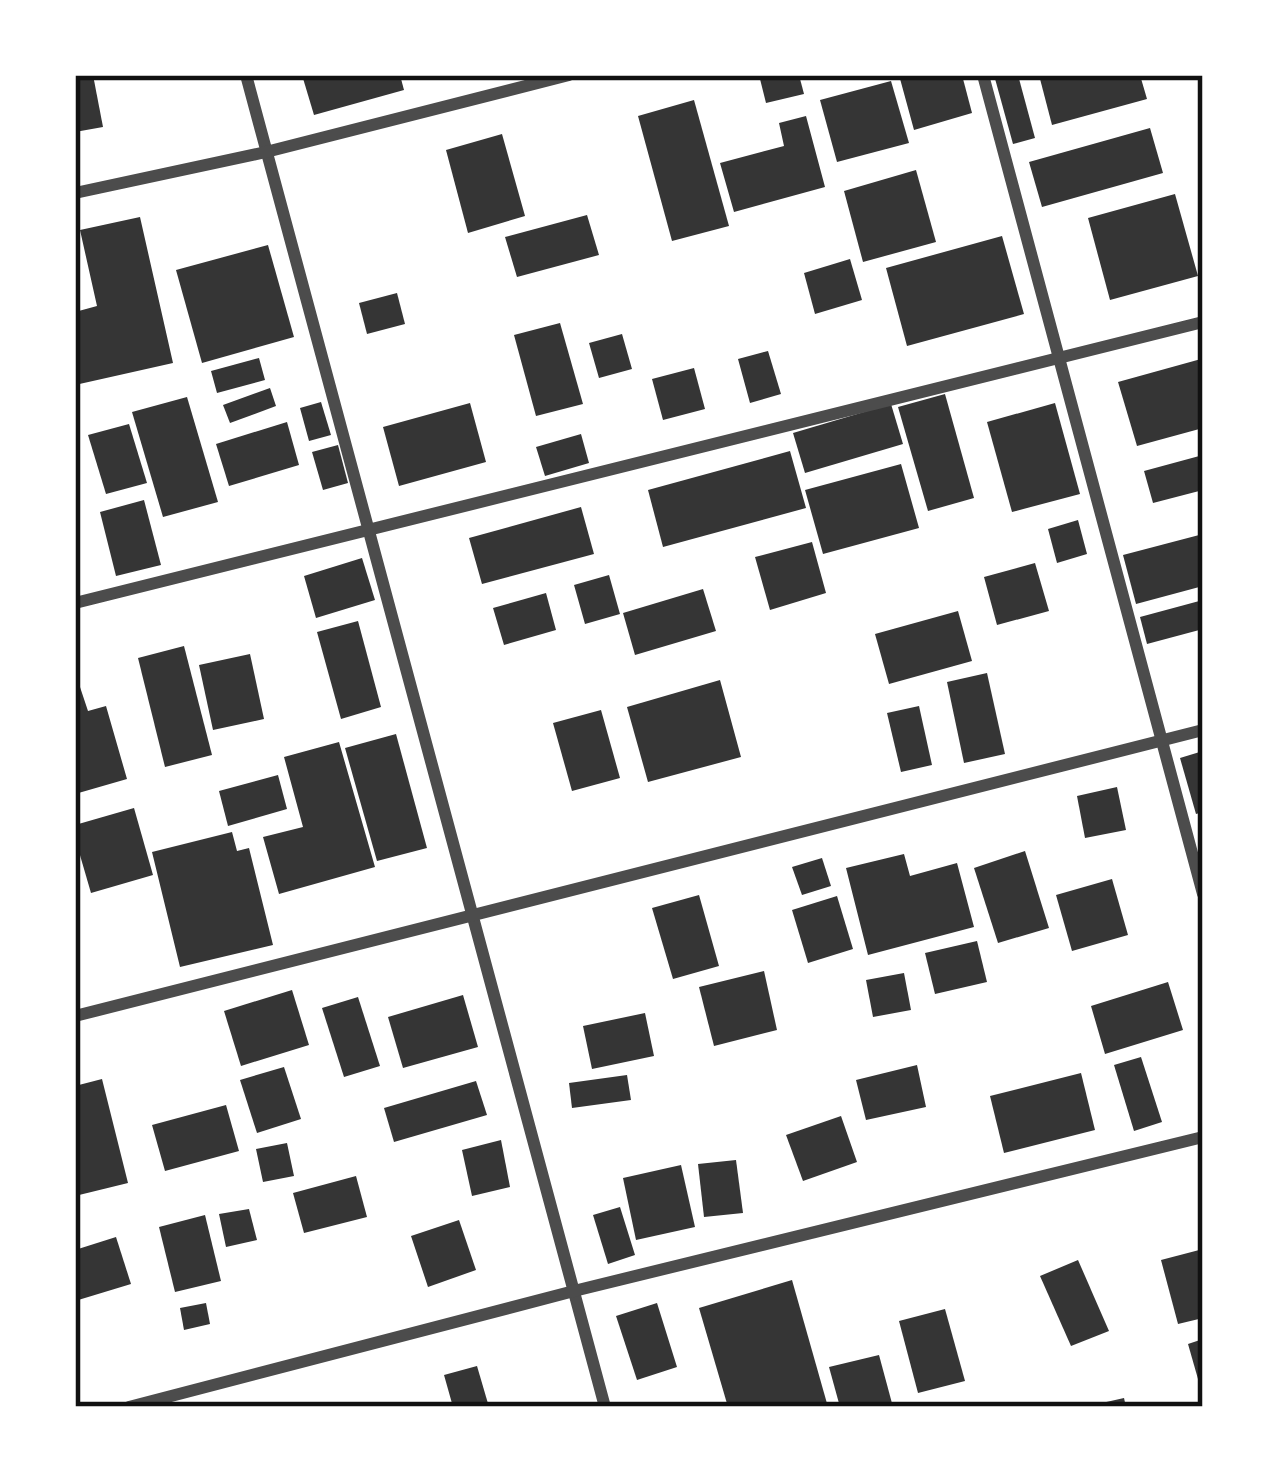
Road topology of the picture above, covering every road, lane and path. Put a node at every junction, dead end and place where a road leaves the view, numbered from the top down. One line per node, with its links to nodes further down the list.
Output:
1 (246, 75): 4 (street)
2 (569, 75): 4 (street)
3 (982, 75): 7 (street)
4 (266, 152): 5 (street); 8 (street)
5 (75, 193)
6 (1203, 322): 7 (street)
7 (1059, 359): 8 (street); 11 (street)
8 (367, 531): 9 (street); 13 (street)
9 (75, 603)
10 (1203, 730): 11 (street)
11 (1161, 740): 12 (street); 13 (street)
12 (1203, 894)
13 (471, 914): 14 (street); 16 (street)
14 (75, 1016)
15 (1203, 1137): 16 (street)
16 (574, 1291): 17 (street); 18 (street)
17 (129, 1407)
18 (605, 1407)

